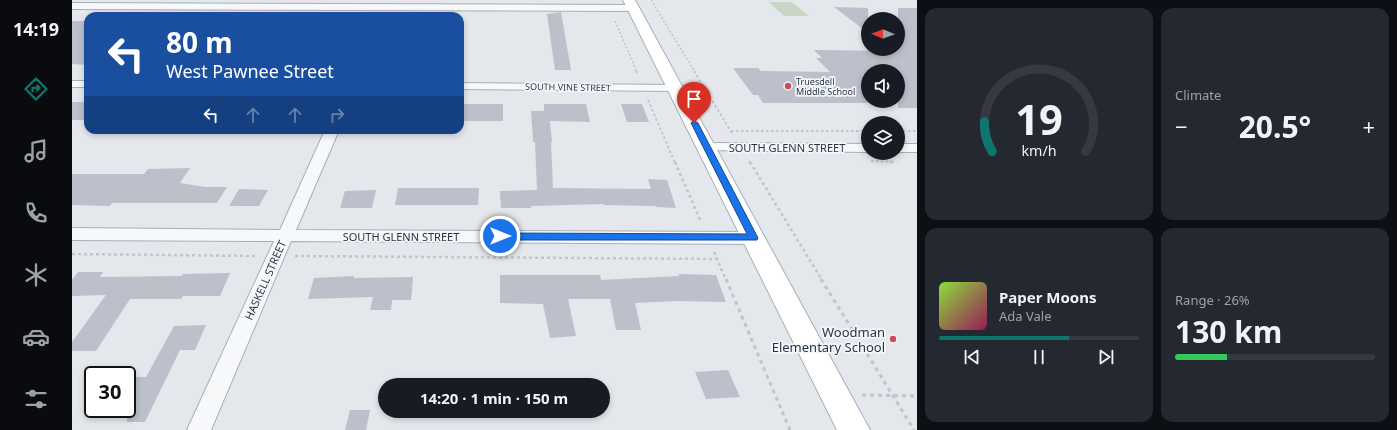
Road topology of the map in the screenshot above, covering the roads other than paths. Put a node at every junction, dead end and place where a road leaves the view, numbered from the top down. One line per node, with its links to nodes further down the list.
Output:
1 (145, 3): 3 (street); 5 (street)
2 (638, 3): 4 (street); 9 (main road)
3 (303, 4): 4 (street)
4 (464, 4)
5 (72, 6)
6 (72, 84): 7 (street)
7 (84, 84)
8 (464, 86): 9 (street, SOUTH VINE STREET)
9 (676, 88): 11 (main road)
10 (330, 134): 16 (street, HASKELL STREET)
11 (707, 147): 12 (street, SOUTH GLENN STREET); 17 (main road)
12 (861, 148)
13 (905, 148): 14 (street)
14 (917, 148)
15 (72, 234): 16 (street, SOUTH GLENN STREET)
16 (285, 235): 17 (street, SOUTH GLENN STREET); 18 (street, HASKELL STREET)
17 (754, 238): 19 (main road)
18 (199, 430)
19 (854, 430)

